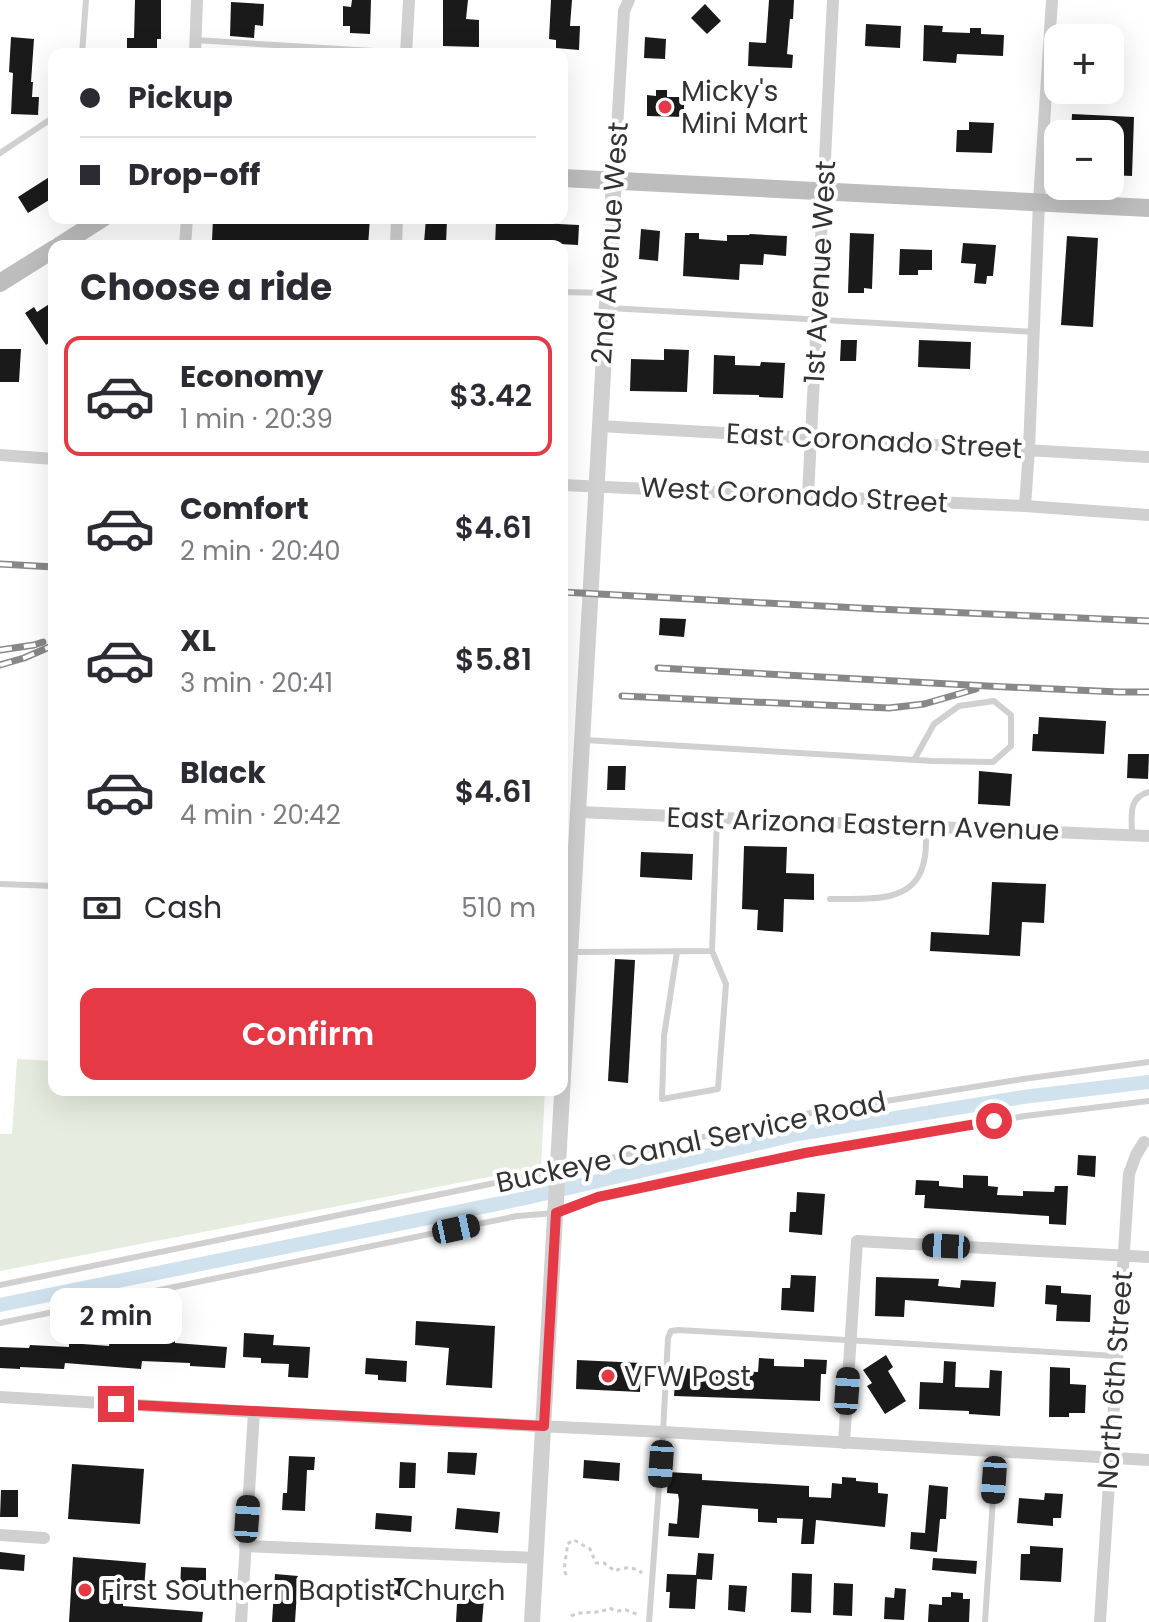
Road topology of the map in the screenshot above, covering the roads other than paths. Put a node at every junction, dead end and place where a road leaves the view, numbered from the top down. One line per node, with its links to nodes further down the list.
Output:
1 (86, 0): 8 (lane)
2 (197, 0): 7 (street)
3 (409, 0): 11 (street)
4 (629, 0): 15 (street, 2nd Avenue West)
5 (833, 0): 16 (street, 1st Avenue West)
6 (1052, 0): 17 (street)
7 (195, 40): 9 (street); 10 (lane)
8 (82, 48)
9 (195, 48)
10 (316, 48)
11 (406, 48)
12 (48, 121): 13 (lane)
13 (0, 153)
14 (568, 178): 15 (main road)
15 (614, 180): 16 (main road); 24 (street, 2nd Avenue West)
16 (824, 191): 17 (main road); 25 (street, 1st Avenue West)
17 (1039, 202): 18 (main road); 26 (street)
18 (1149, 208)
19 (94, 224): 20 (main road)
20 (69, 240)
21 (48, 253): 22 (main road)
22 (0, 283)
23 (568, 293): 24 (lane)
24 (606, 301): 25 (lane); 27 (street, 2nd Avenue West)
25 (818, 319): 26 (lane); 28 (street, 1st Avenue West)
26 (1034, 332): 29 (street)
27 (599, 426): 28 (street, East Coronado Street); 34 (street, 2nd Avenue West)
28 (811, 439): 29 (street, East Coronado Street); 35 (street, 1st Avenue West)
29 (1029, 449): 31 (street, East Coronado Street); 36 (street)
30 (0, 455): 32 (street)
31 (1149, 457)
32 (48, 459)
33 (568, 485): 34 (street, West Coronado Street)
34 (596, 487): 35 (street, West Coronado Street); 38 (street, 2nd Avenue West)
35 (808, 496): 36 (street, West Coronado Street)
36 (1025, 506): 37 (street, East Coronado Street)
37 (1149, 515)
38 (582, 740): 39 (lane); 41 (street, 2nd Avenue West)
39 (914, 760): 39 (lane)
40 (1149, 792): 44 (lane)
41 (572, 815): 42 (street, East Arizona Eastern Avenue); 50 (street, 2nd Avenue West)
42 (717, 818): 43 (street, East Arizona Eastern Avenue); 49 (lane)
43 (926, 827): 44 (street, East Arizona Eastern Avenue); 48 (lane)
44 (1132, 836): 45 (street, East Arizona Eastern Avenue)
45 (1149, 836)
46 (0, 884): 47 (lane)
47 (48, 886)
48 (830, 899)
49 (712, 951): 51 (lane); 51 (lane)
50 (570, 952): 51 (lane); 52 (street, 2nd Avenue West)
51 (677, 952)
52 (568, 980)
53 (1149, 1062): 57 (lane, Buckeye Canal Service Road)
54 (561, 1096): 57 (street, 2nd Avenue West)
55 (1149, 1101): 58 (lane, Buckeye Canal Service Road)
56 (1144, 1142): 59 (street, North 6th Street)
57 (558, 1174): 58 (street, 2nd Avenue West); 61 (lane, Buckeye Canal Service Road)
58 (556, 1209): 62 (lane, Buckeye Canal Service Road); 67 (street, 2nd Avenue West)
59 (1123, 1255): 60 (street); 63 (street); 64 (street, North 6th Street)
60 (1149, 1257)
61 (0, 1285)
62 (0, 1323)
63 (850, 1339): 64 (lane); 68 (lane); 69 (street)
64 (1116, 1356): 71 (street, North 6th Street)
65 (0, 1397): 66 (street)
66 (254, 1412): 67 (street); 75 (street)
67 (544, 1426): 68 (street); 76 (street, 2nd Avenue West)
68 (663, 1432): 69 (street); 79 (lane)
69 (844, 1443): 70 (street)
70 (996, 1452): 71 (street); 80 (lane)
71 (1110, 1458): 72 (street); 81 (street, North 6th Street)
72 (1149, 1460)
73 (0, 1535): 74 (street)
74 (44, 1538)
75 (245, 1546): 76 (street); 77 (street)
76 (536, 1558): 78 (street, 2nd Avenue West)
77 (241, 1622)
78 (532, 1622)
79 (649, 1622)
80 (985, 1622)
81 (1100, 1622)

